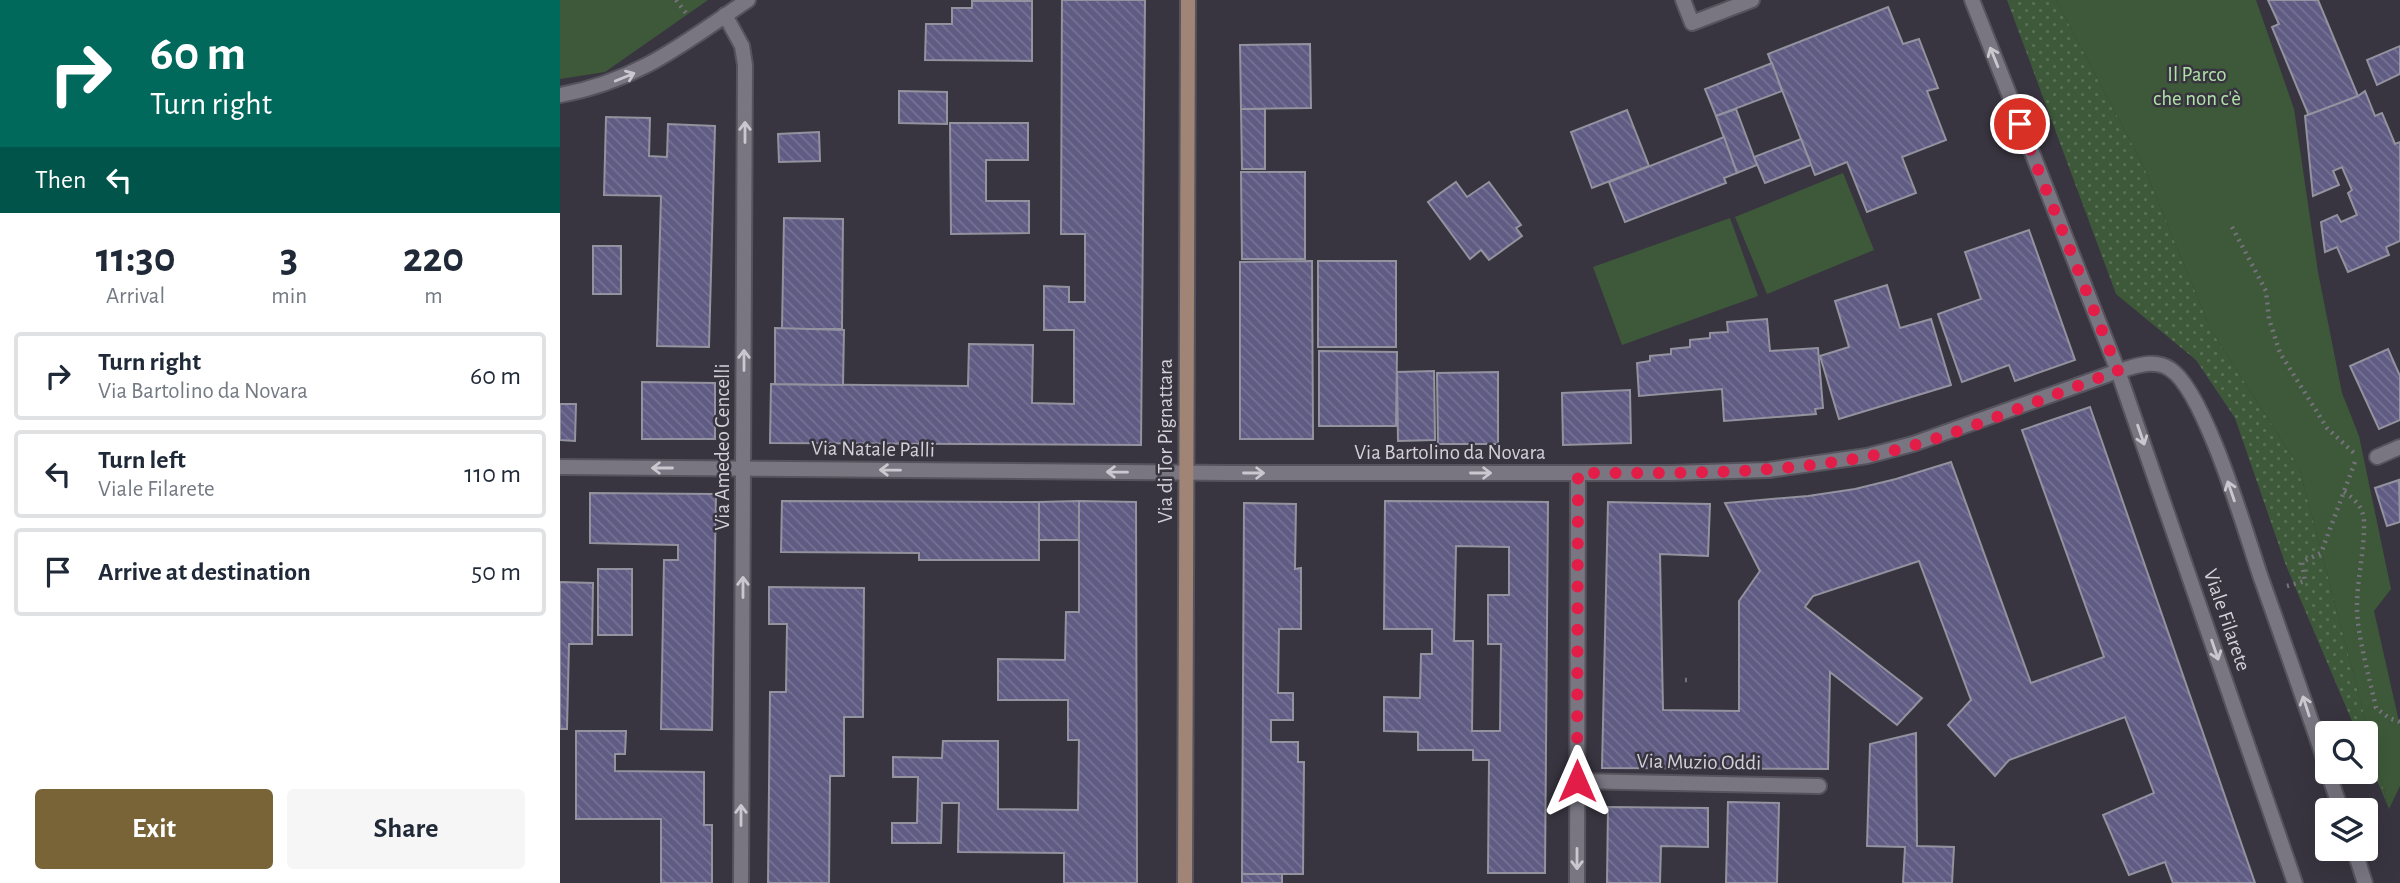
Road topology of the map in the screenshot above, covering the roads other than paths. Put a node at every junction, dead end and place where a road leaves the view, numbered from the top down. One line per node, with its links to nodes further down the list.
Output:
1 (748, 0): 6 (street)
2 (1188, 0): 13 (main road, Via di Tor Pignattara)
3 (1683, 0): 4 (street)
4 (1752, 0)
5 (1972, 0): 8 (street, Viale Filarete, one-way to 5)
6 (725, 15): 7 (street, one-way to 6); 12 (street, Via Amedeo Cencelli, one-way to 6)
7 (560, 95)
8 (2118, 371): 14 (street, Via Bartolino da Novara); 15 (street, one-way to 8); 22 (street, Viale Filarete, one-way to 22)
9 (2400, 447): 10 (street)
10 (2377, 457)
11 (560, 467): 12 (street, Via Natale Palli, one-way to 11)
12 (744, 468): 13 (street, Via Natale Palli, one-way to 12); 19 (street, Via Amedeo Cencelli, one-way to 12)
13 (1186, 472): 14 (street, Via Bartolino da Novara, one-way to 14); 20 (main road, Via di Tor Pignattara)
14 (1578, 473): 16 (street)
15 (2315, 733)
16 (1577, 781): 17 (street, Via Muzio Oddi); 21 (street, one-way to 21)
17 (1819, 786)
18 (2358, 861): 23 (street)
19 (741, 883)
20 (1185, 883)
21 (1577, 883)
22 (2295, 883)
23 (2365, 883)

